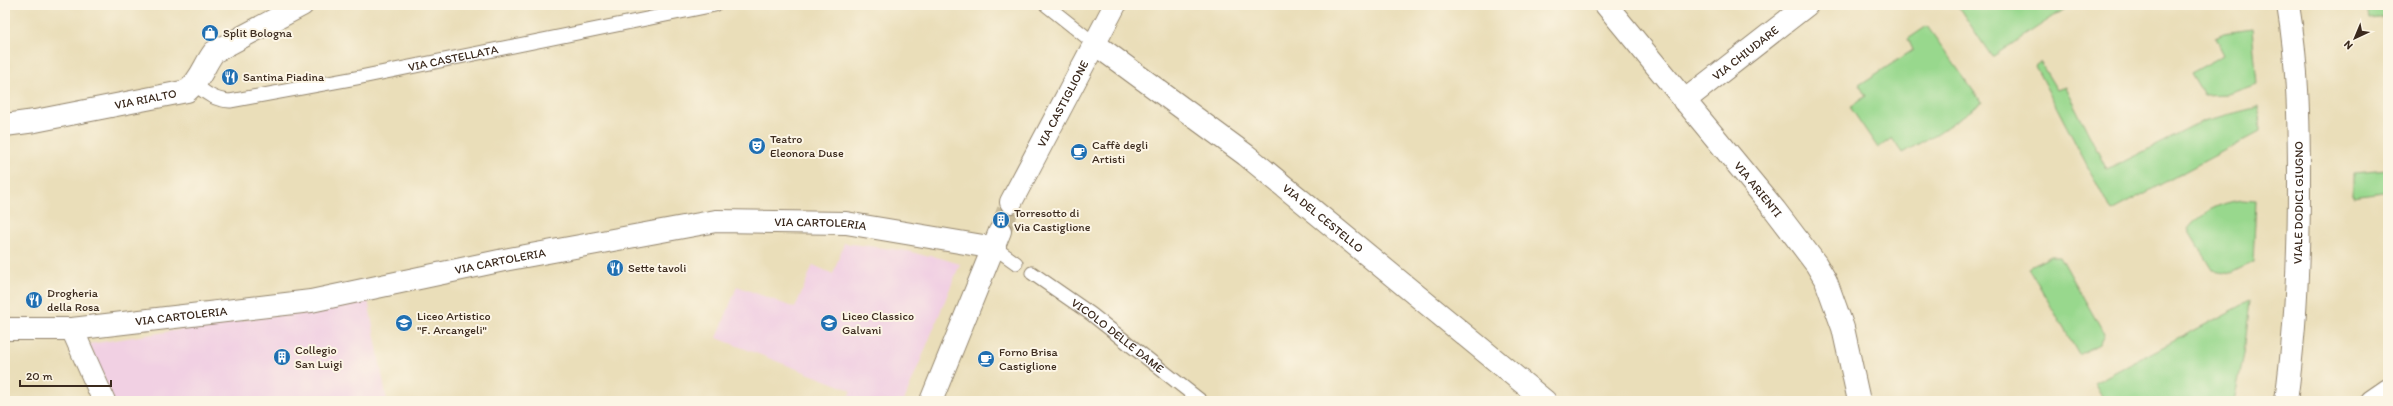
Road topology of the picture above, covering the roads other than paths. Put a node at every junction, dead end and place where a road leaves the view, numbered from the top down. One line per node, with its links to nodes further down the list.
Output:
1 (302, 5): 9 (street)
2 (715, 5): 9 (lane, VIA CASTELLATA)
3 (1046, 5): 8 (lane)
4 (1115, 5): 8 (street, VIA CASTIGLIONE)
5 (1606, 5): 10 (street, VIA ARIENTI)
6 (1807, 5): 10 (street, VIA CHIUDARE)
7 (2288, 5): 24 (street, VIALE DODICI GIUGNO)
8 (1095, 44): 12 (street, VIA CASTIGLIONE); 22 (street, VIA DEL CESTELLO)
9 (195, 84): 11 (street, VIA RIALTO)
10 (1684, 101): 23 (street, VIA ARIENTI)
11 (5, 125)
12 (1011, 202)
13 (997, 239): 14 (lane); 17 (street, VIA CARTOLERIA); 20 (street)
14 (1016, 263)
15 (1032, 273): 21 (lane, VICOLO DELLE DAME)
16 (5, 329): 17 (street, VIA CARTOLERIA)
17 (72, 329): 19 (street)
18 (2388, 390): 25 (street)
19 (104, 401)
20 (931, 401)
21 (1201, 401)
22 (1545, 401)
23 (1859, 401)
24 (2286, 401)
25 (2372, 401)

